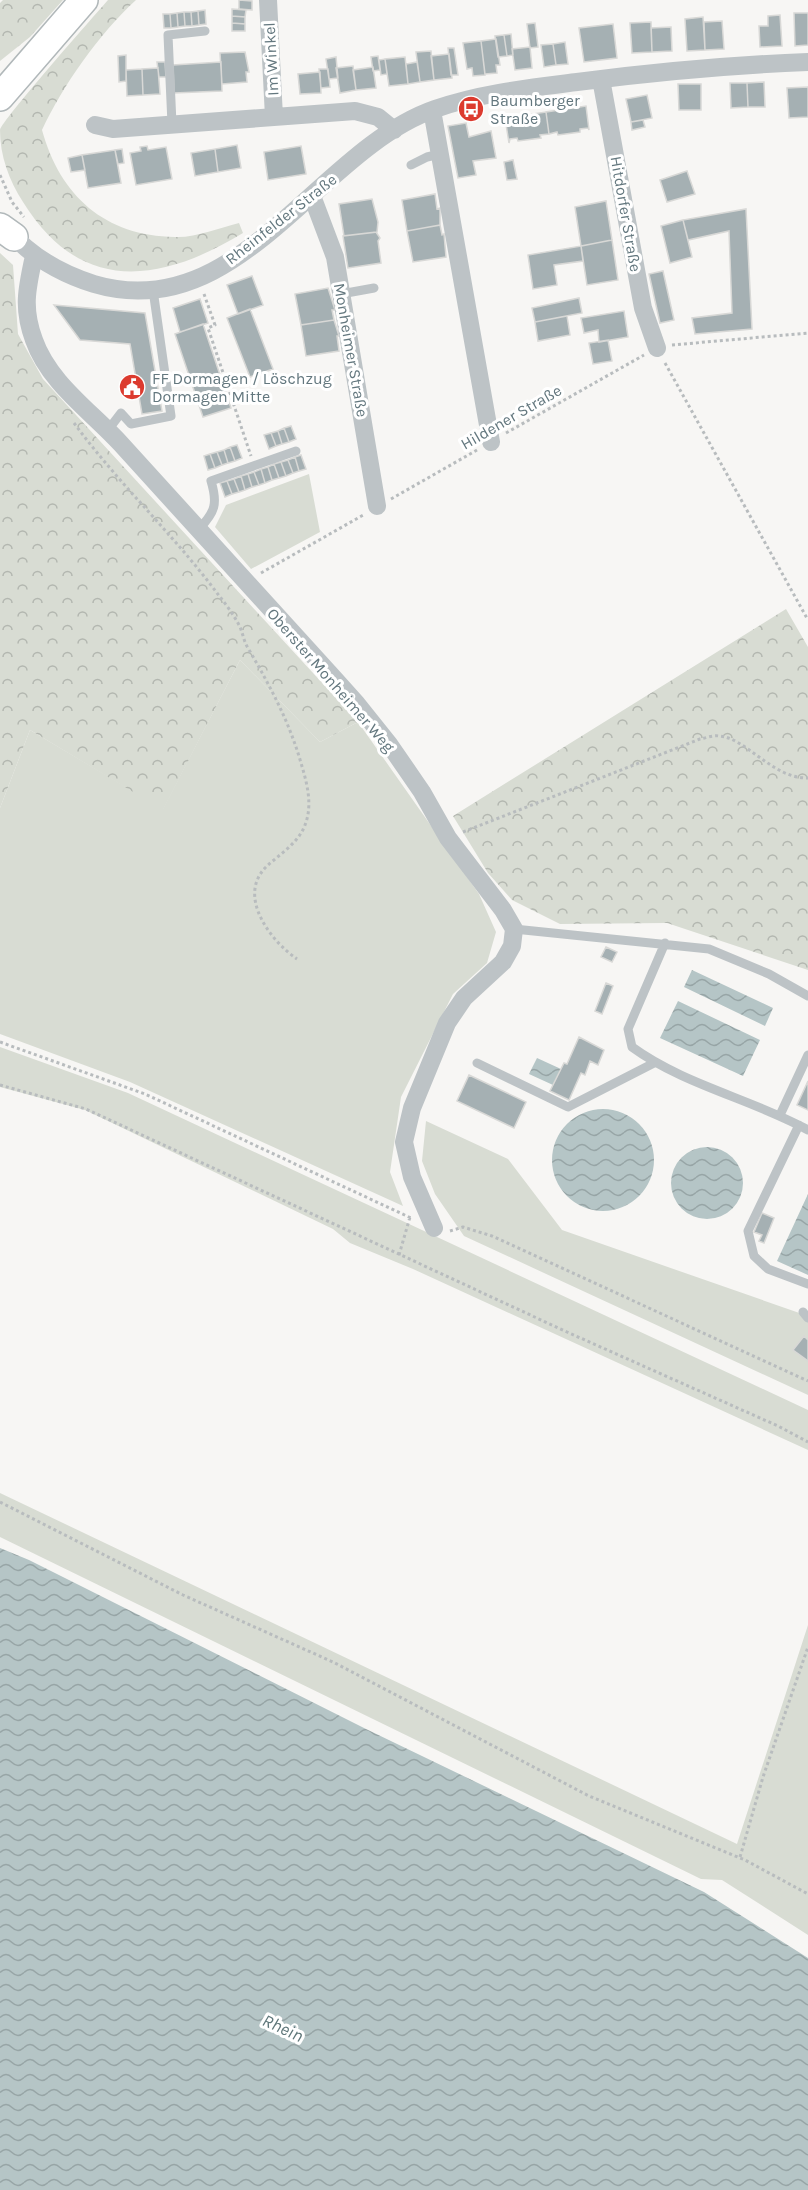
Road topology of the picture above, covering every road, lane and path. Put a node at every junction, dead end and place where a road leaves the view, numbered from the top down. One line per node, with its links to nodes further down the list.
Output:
1 (84, 0): 4 (main road)
2 (268, 0): 10 (street, Im Winkel)
3 (206, 31): 11 (lane)
4 (39, 51): 6 (main road); 8 (main road)
5 (808, 62): 7 (street, Rheinfelder Straße)
6 (0, 77)
7 (602, 79): 9 (street, Rheinfelder Straße); 25 (street, Hitdorfer Straße)
8 (0, 97)
9 (432, 110): 13 (street, Rheinfelder Straße); 14 (street)
10 (274, 117): 11 (street); 13 (street)
11 (172, 124): 12 (street)
12 (95, 125)
13 (394, 130): 17 (street, Rheinfelder Straße)
14 (440, 154): 15 (lane); 28 (street)
15 (411, 165)
16 (0, 174): 18 (path)
17 (312, 196): 20 (street, Rheinfelder Straße); 23 (street, Monheimer Straße)
18 (11, 227): 19 (street, Rheinfelder Straße)
19 (34, 256): 22 (street, Rheinfelder Straße); 27 (street, Oberster Monheimer Weg)
20 (198, 277): 22 (street, Rheinfelder Straße); 30 (path)
21 (375, 288): 23 (lane)
22 (153, 290): 27 (lane)
23 (341, 294): 31 (street, Monheimer Straße)
24 (808, 333): 25 (path, Hildener Straße)
25 (657, 348): 28 (path, Hildener Straße); 34 (path)
26 (70, 418): 39 (path)
27 (108, 430): 32 (street, Oberster Monheimer Weg)
28 (491, 442): 31 (path, Hildener Straße)
29 (296, 451): 30 (lane)
30 (255, 466): 32 (lane)
31 (377, 506): 33 (path, Hildener Straße)
32 (199, 530): 33 (street, Oberster Monheimer Weg)
33 (245, 582): 36 (street, Oberster Monheimer Weg)
34 (808, 620)
35 (808, 778): 36 (path)
36 (448, 838): 37 (street, Oberster Monheimer Weg)
37 (514, 929): 38 (lane); 50 (street)
38 (664, 943): 40 (lane); 44 (lane)
39 (297, 959)
40 (808, 996)
41 (0, 1042): 49 (path)
42 (808, 1055): 46 (lane)
43 (477, 1063): 44 (lane)
44 (654, 1063): 46 (lane)
45 (0, 1085): 51 (path)
46 (780, 1114): 47 (lane)
47 (799, 1125): 48 (lane); 52 (lane)
48 (808, 1130)
49 (410, 1217): 50 (path); 51 (path)
50 (439, 1230): 53 (path)
51 (399, 1255): 54 (path)
52 (808, 1284)
53 (808, 1381)
54 (808, 1442)
55 (0, 1502): 57 (path)
56 (808, 1647): 57 (path)
57 (740, 1857): 58 (path)
58 (808, 1894)

